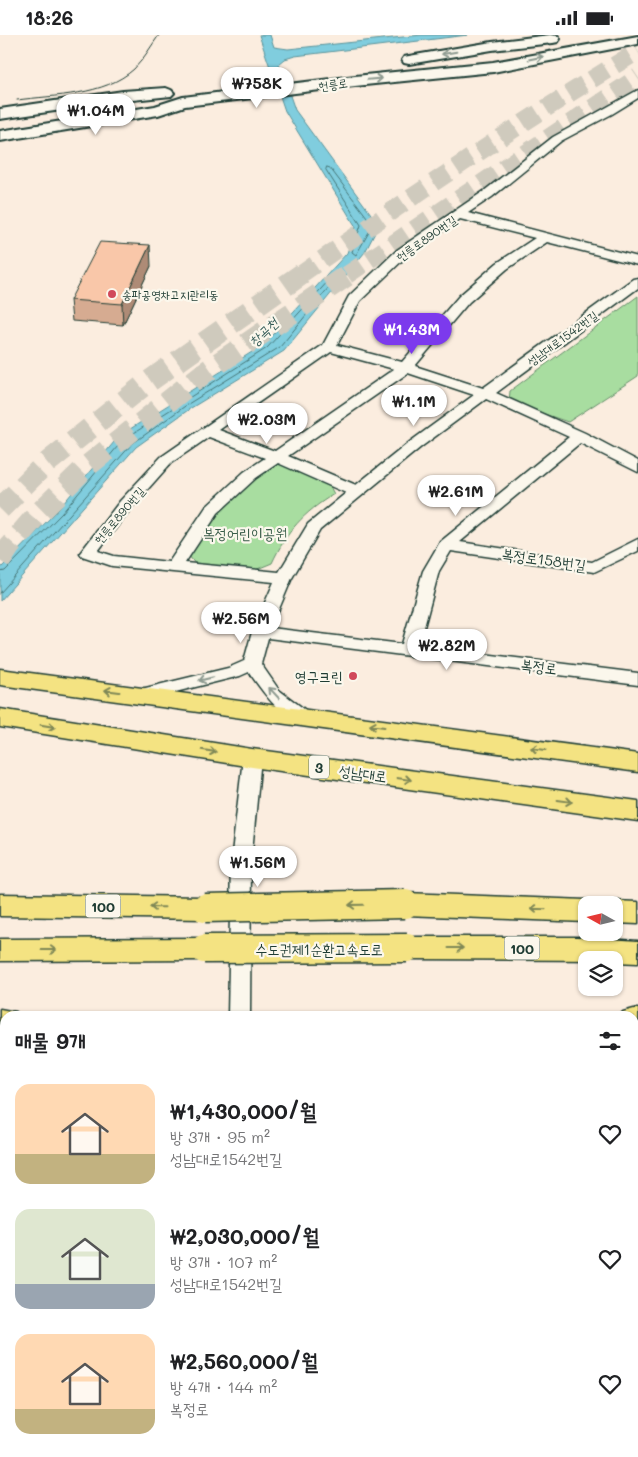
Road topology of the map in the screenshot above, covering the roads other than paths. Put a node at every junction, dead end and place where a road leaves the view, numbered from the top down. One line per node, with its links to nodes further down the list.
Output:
1 (563, 38): 3 (main road, 헌릉로, one-way to 3)
2 (638, 40): 3 (main road, 헌릉로, one-way to 2)
3 (324, 80): 5 (main road, 헌릉로)
4 (638, 93): 10 (street, 헌릉로890번길)
5 (182, 97): 6 (main road); 7 (main road); 8 (main road); 9 (main road, 헌릉로)
6 (0, 114)
7 (0, 120)
8 (0, 127)
9 (0, 136)
10 (459, 215): 11 (street); 14 (street, 헌릉로890번길)
11 (544, 238): 12 (street); 15 (street)
12 (638, 261)
13 (638, 282): 16 (street, 성남대로1542번길)
14 (329, 347): 15 (street); 17 (street, 헌릉로890번길)
15 (405, 368): 16 (street); 19 (street)
16 (486, 394): 18 (street); 21 (street, 성남대로1542번길)
17 (208, 431): 19 (street); 24 (street, 헌릉로890번길)
18 (580, 436): 20 (street); 23 (street)
19 (277, 457): 21 (street); 24 (street)
20 (638, 467)
21 (358, 492): 25 (street, 성남대로1542번길)
22 (638, 543): 23 (street, 복정로158번길)
23 (446, 545): 27 (street)
24 (174, 567): 25 (street, 헌릉로890번길)
25 (284, 578): 26 (street, 성남대로1542번길)
26 (261, 632): 27 (street, 복정로); 28 (street)
27 (409, 650): 30 (street, 복정로)
28 (252, 664): 31 (street, one-way to 31); 32 (street, one-way to 28)
29 (0, 677): 31 (main road, one-way to 29)
30 (638, 679)
31 (139, 695): 32 (main road)
32 (301, 716): 35 (main road, one-way to 32)
33 (0, 718): 34 (main road, 성남대로 / 3, one-way to 34)
34 (252, 758): 36 (main road, 성남대로 / 3, one-way to 36); 43 (street)
35 (638, 763)
36 (638, 811)
37 (0, 905): 38 (main road, 100, one-way to 37, bridge)
38 (578, 911)
39 (623, 912): 40 (main road)
40 (638, 913)
41 (0, 951): 42 (main road, 수도권제1순환고속도로 / 100, one-way to 42, bridge)
42 (638, 952)
43 (239, 1011)

